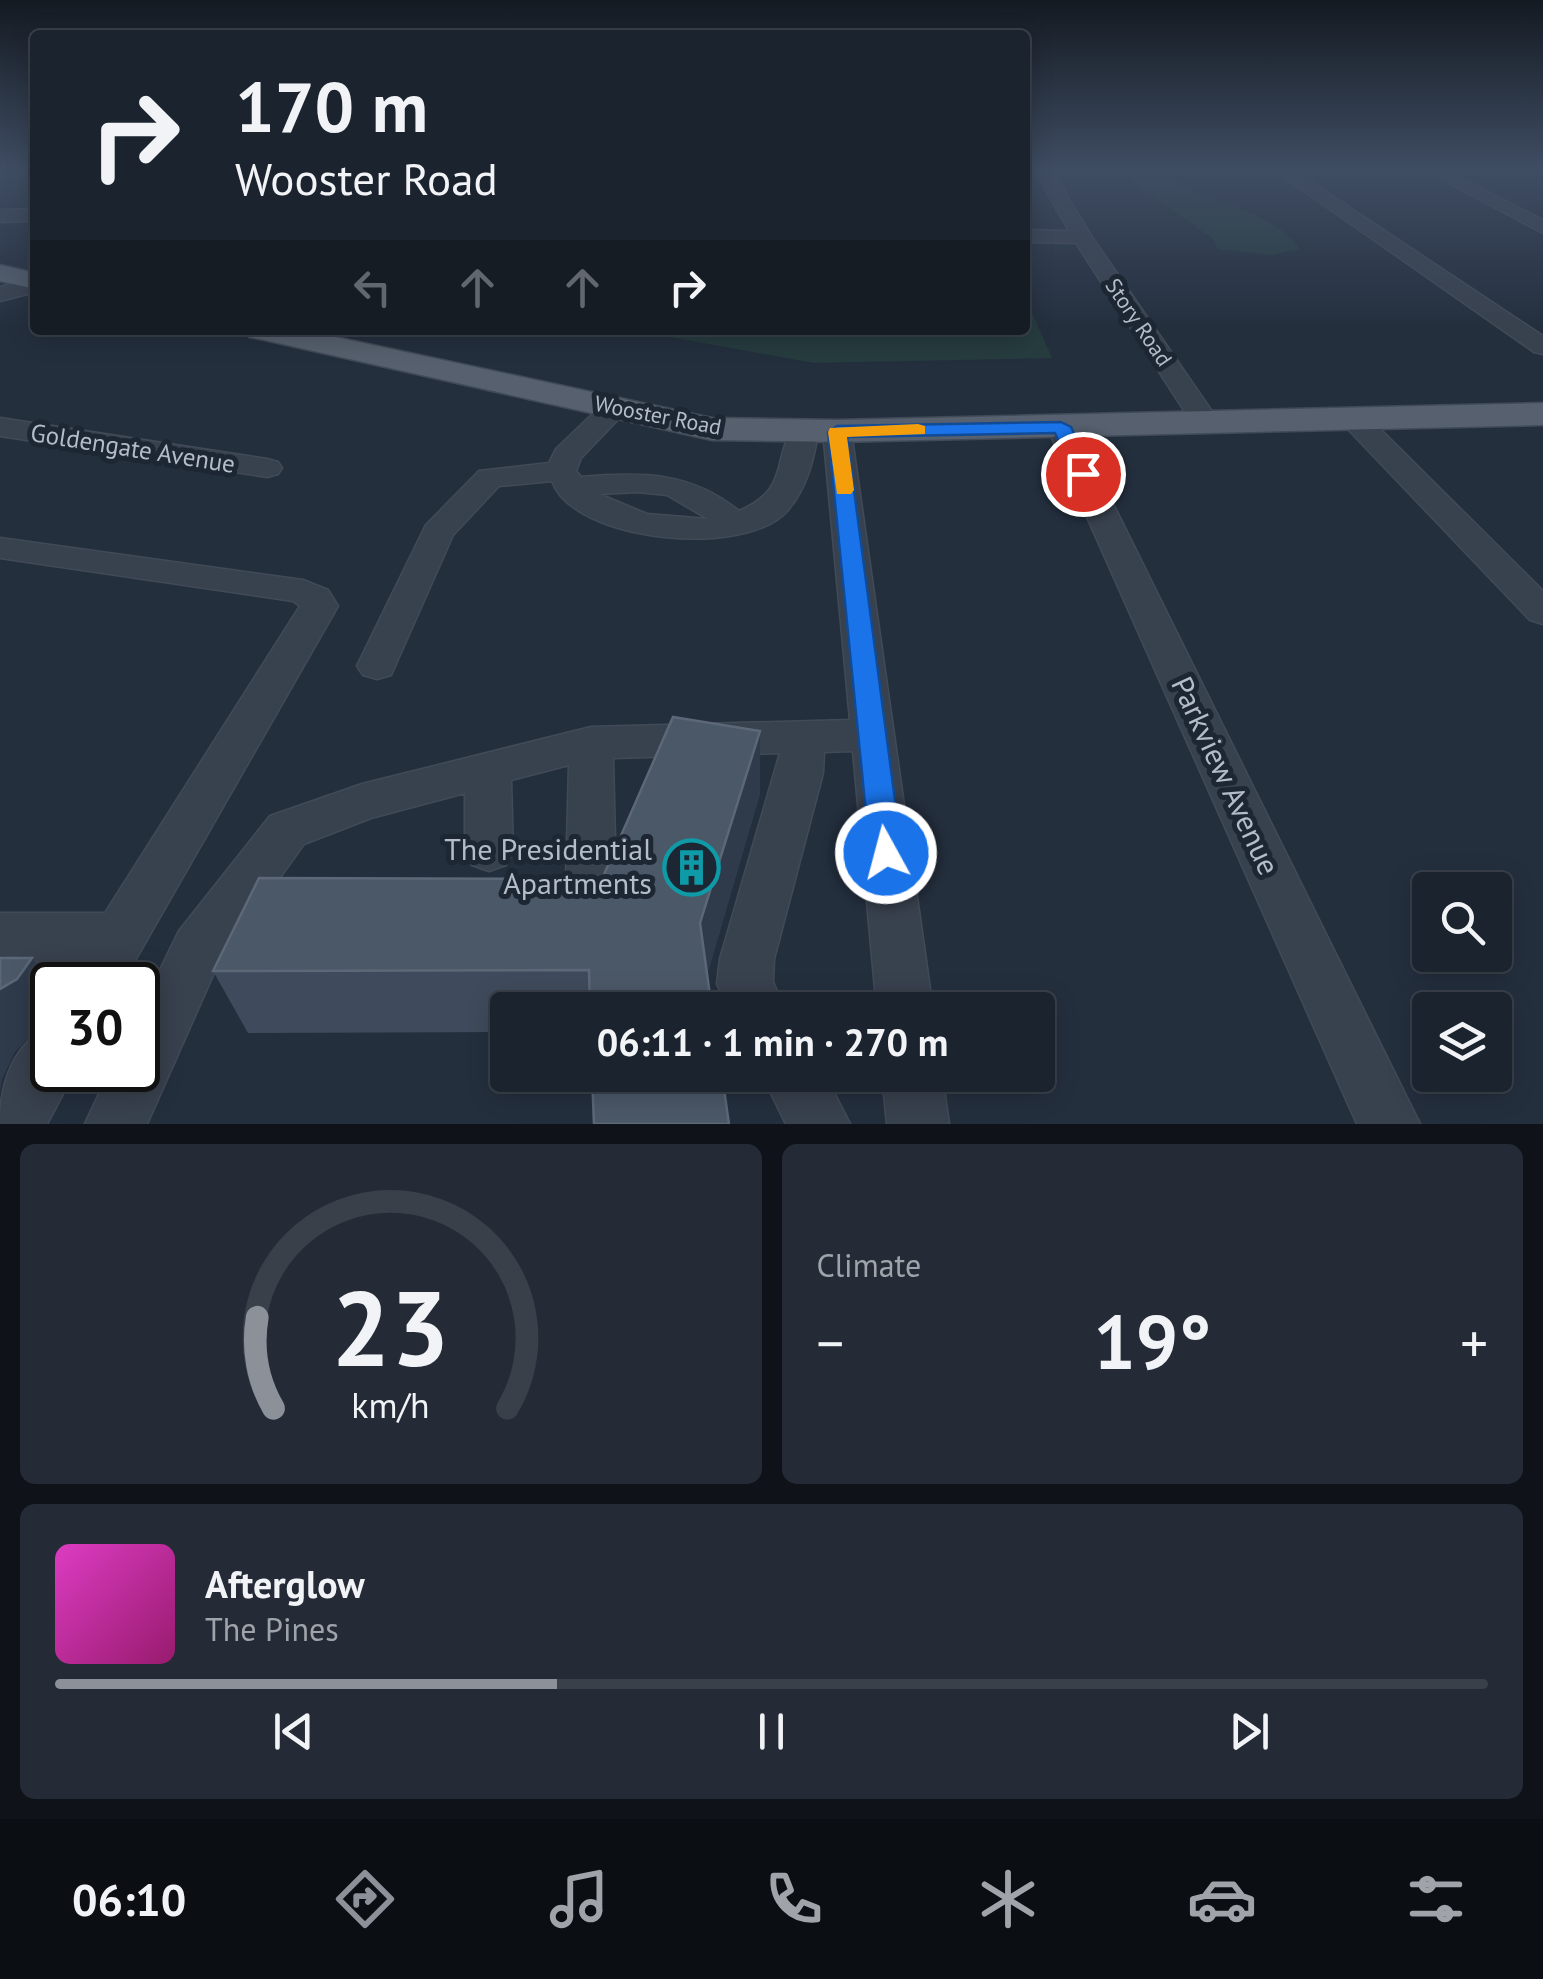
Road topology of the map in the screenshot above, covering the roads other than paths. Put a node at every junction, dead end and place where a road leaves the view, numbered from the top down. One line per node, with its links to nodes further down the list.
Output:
1 (1074, 222): 6 (street, Story Road)
2 (1359, 222): 8 (street)
3 (0, 228): 4 (street)
4 (30, 228)
5 (1030, 236): 6 (street)
6 (1082, 237): 12 (street, Story Road)
7 (283, 335): 9 (main road, Wooster Road)
8 (1543, 348)
9 (615, 408): 15 (main road, Wooster Road); 17 (street)
10 (1543, 414): 11 (main road, Wooster Road)
11 (1354, 419): 12 (main road, Wooster Road); 19 (street)
12 (1206, 423): 14 (main road, Wooster Road)
13 (0, 427): 16 (street, Goldengate Avenue)
14 (1061, 427): 15 (main road, Wooster Road); 39 (street, Parkview Avenue)
15 (820, 432): 17 (street); 21 (street)
16 (267, 468)
17 (566, 479): 20 (street)
18 (0, 548): 28 (street)
19 (1543, 612)
20 (377, 666)
21 (872, 734): 22 (street); 31 (street)
22 (804, 736): 23 (street); 30 (street)
23 (590, 743): 24 (street); 26 (street)
24 (488, 769): 25 (street); 36 (street)
25 (489, 851)
26 (591, 920)
27 (0, 936): 28 (street)
28 (120, 937): 29 (street)
29 (105, 962)
30 (748, 992)
31 (903, 992)
32 (31, 1092): 35 (street)
33 (801, 1092): 37 (street)
34 (914, 1092): 38 (street)
35 (13, 1124)
36 (116, 1124)
37 (818, 1124)
38 (918, 1124)
39 (1389, 1124)

